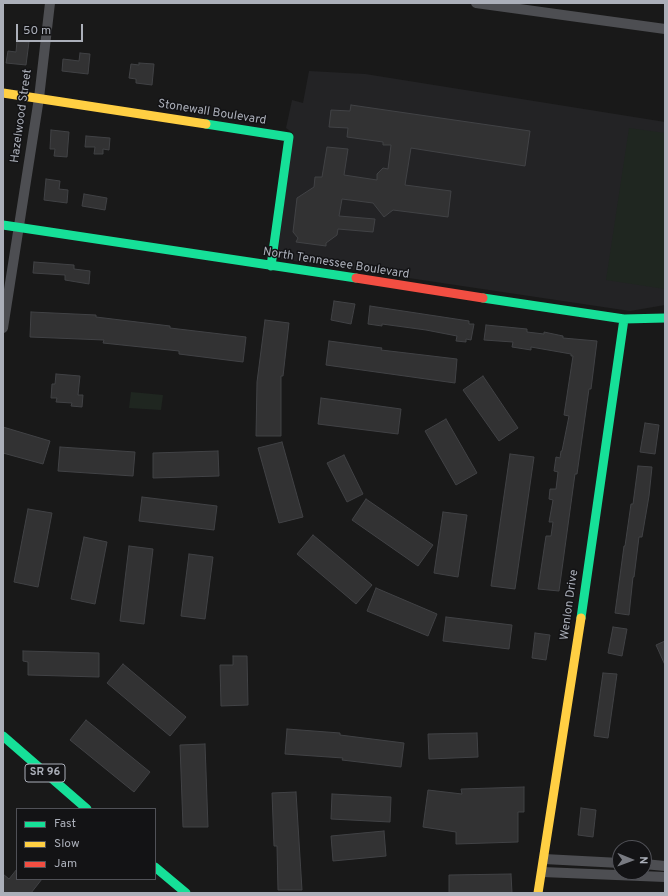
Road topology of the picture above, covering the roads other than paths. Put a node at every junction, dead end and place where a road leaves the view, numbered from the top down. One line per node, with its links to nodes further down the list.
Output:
1 (50, 3): 5 (street, Hazelwood Street)
2 (476, 3): 3 (street)
3 (665, 30)
4 (3, 93): 5 (street, Stonewall Boulevard)
5 (39, 98): 7 (street, Hazelwood Street); 8 (street, Stonewall Boulevard)
6 (3, 225): 7 (street, North Tennessee Boulevard)
7 (19, 228): 8 (street, North Tennessee Boulevard); 11 (street, Hazelwood Street)
8 (271, 266): 10 (street, North Tennessee Boulevard)
9 (665, 318): 10 (street, North Tennessee Boulevard)
10 (624, 320): 14 (street, Wenlon Drive)
11 (3, 328)
12 (3, 736): 13 (street, SR 96)
13 (87, 808)
14 (544, 859): 15 (street); 19 (street, Wenlon Drive)
15 (612, 863)
16 (652, 865): 17 (street)
17 (665, 866)
18 (156, 868): 21 (street)
19 (542, 872): 20 (street); 22 (street, Wenlon Drive)
20 (665, 877)
21 (186, 893)
22 (538, 893)

